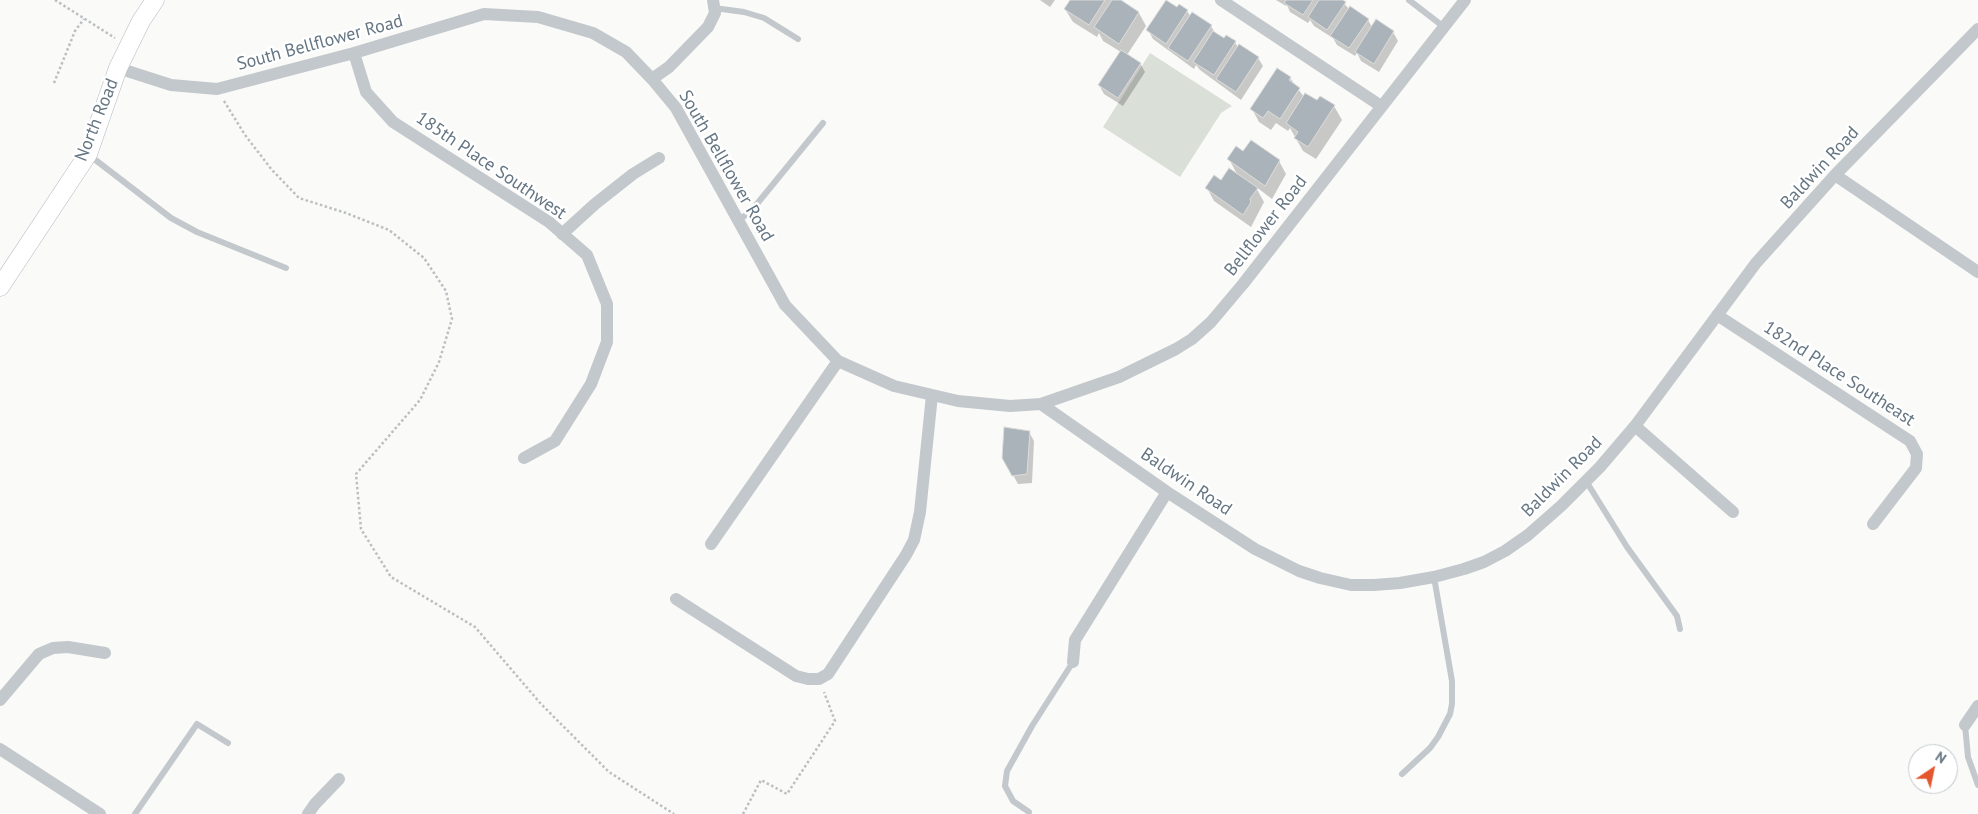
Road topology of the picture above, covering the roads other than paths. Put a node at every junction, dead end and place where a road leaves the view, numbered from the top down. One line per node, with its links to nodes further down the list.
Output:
1 (155, 0): 10 (street, North Road)
2 (1221, 0): 12 (street)
3 (1409, 0): 6 (lane)
4 (1465, 0): 6 (street, Bellflower Road)
5 (714, 4): 8 (lane); 11 (street)
6 (1444, 27): 12 (street, Bellflower Road)
7 (1978, 30): 16 (street, Baldwin Road)
8 (798, 39)
9 (354, 53): 10 (street, South Bellflower Road); 11 (street, South Bellflower Road); 18 (street, 185th Place Southwest)
10 (118, 68): 14 (street, North Road)
11 (652, 79): 17 (street, South Bellflower Road)
12 (1381, 106): 25 (street, Bellflower Road)
13 (823, 123): 17 (lane)
14 (88, 154): 19 (lane); 21 (street, North Road)
15 (659, 158): 18 (street)
16 (1835, 175): 20 (street); 22 (street, Baldwin Road)
17 (738, 221): 23 (street, South Bellflower Road)
18 (562, 234): 27 (street, 185th Place Southwest)
19 (286, 268)
20 (1978, 272)
21 (2, 279)
22 (1717, 315): 26 (street, Baldwin Road); 31 (street, 182nd Place Southeast)
23 (838, 361): 24 (street, South Bellflower Road); 32 (street)
24 (932, 395): 25 (street, South Bellflower Road); 34 (street)
25 (1041, 404): 29 (street, Baldwin Road)
26 (1635, 426): 28 (street, Baldwin Road); 30 (street)
27 (524, 458)
28 (1586, 482): 33 (street, Baldwin Road); 35 (lane)
29 (1167, 492): 33 (street, Baldwin Road); 37 (street)
30 (1733, 512)
31 (1873, 524)
32 (711, 544)
33 (1434, 577): 43 (lane)
34 (676, 599)
35 (1680, 628)
36 (104, 653): 38 (street)
37 (1073, 662): 46 (lane)
38 (0, 700)
39 (1978, 706): 40 (street)
40 (1965, 725): 45 (lane)
41 (228, 743): 48 (lane)
42 (0, 749): 47 (street)
43 (1402, 774)
44 (339, 779): 49 (street)
45 (1978, 785)
46 (1029, 812)
47 (100, 814)
48 (136, 814)
49 (308, 814)

